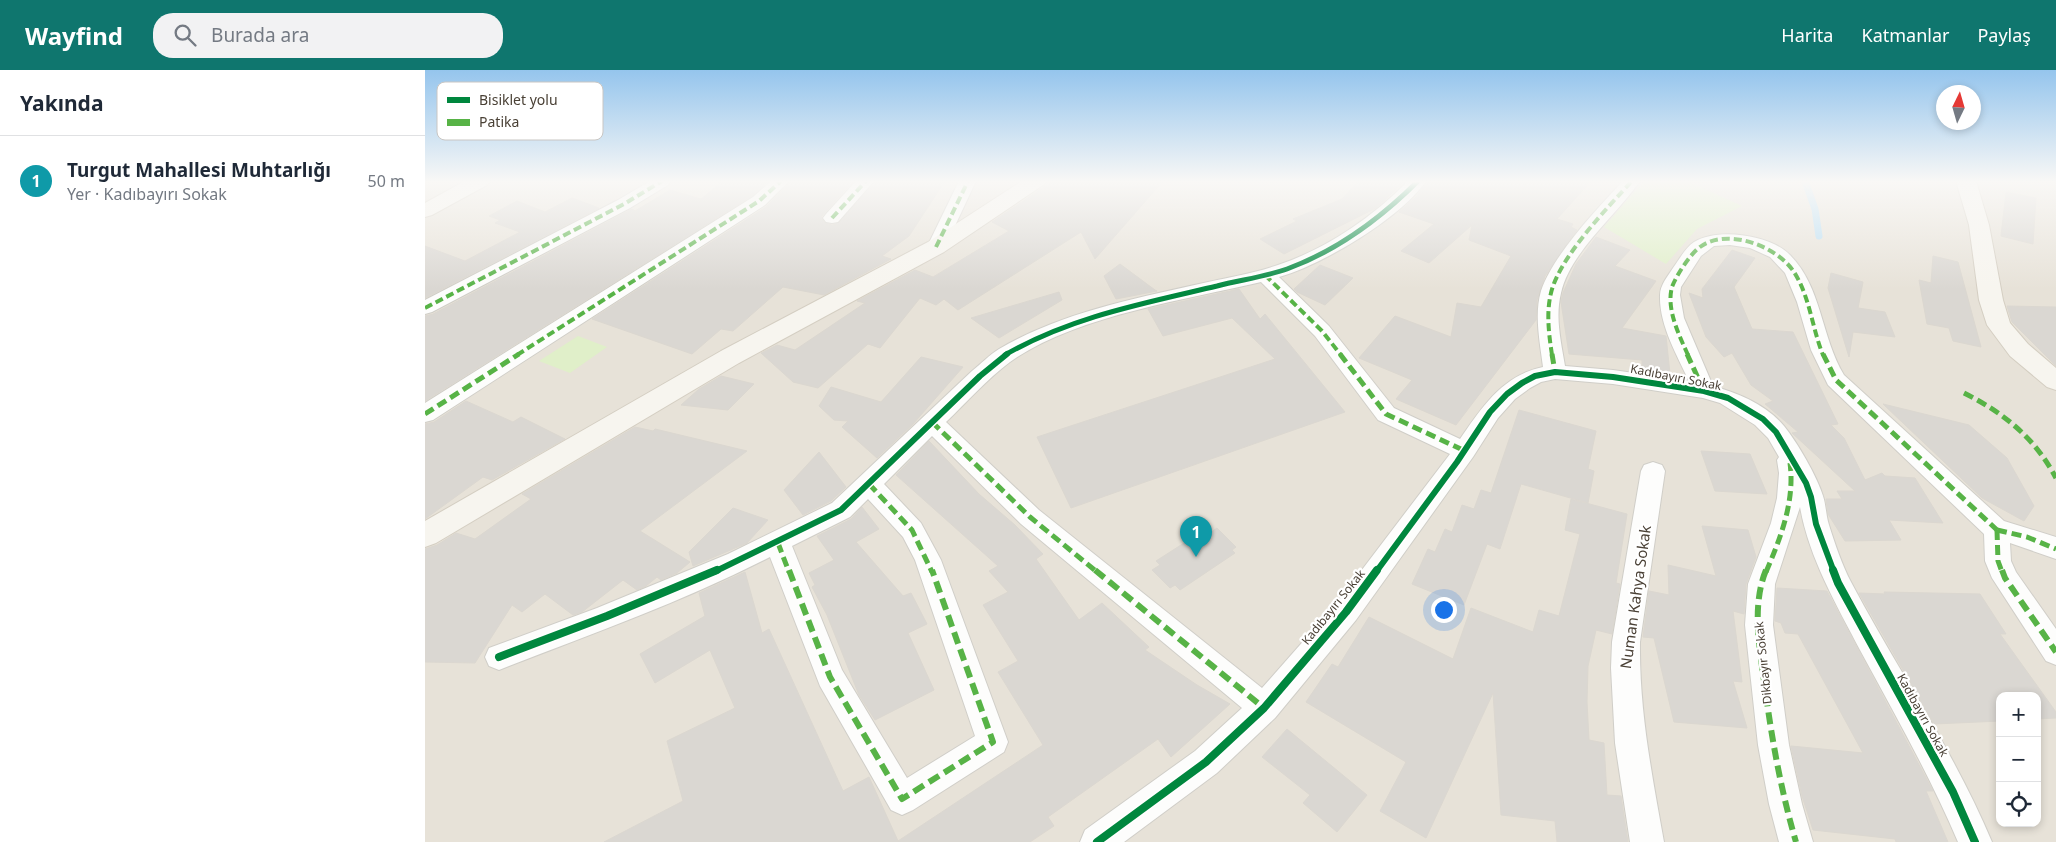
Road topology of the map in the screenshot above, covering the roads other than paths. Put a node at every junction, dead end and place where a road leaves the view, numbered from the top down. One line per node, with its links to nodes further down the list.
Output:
1 (600, 217): 10 (street)
2 (734, 217): 14 (street)
3 (951, 217): 8 (street)
4 (981, 217): 8 (main road)
5 (1376, 217): 9 (street)
6 (1602, 217): 11 (street)
7 (1976, 217): 12 (main road)
8 (936, 247): 21 (main road)
9 (1265, 275): 15 (street); 16 (street)
10 (425, 308)
11 (1555, 372): 13 (street, Kadıbayırı Sokak); 16 (street, Kadıbayırı Sokak)
12 (2056, 381)
13 (1705, 391): 17 (street, Kadıbayırı Sokak); 20 (street)
14 (425, 414)
15 (933, 422): 19 (street); 26 (street)
16 (1465, 450): 26 (street, Kadıbayırı Sokak)
17 (1788, 456): 29 (street, Dikbayır Sokak); 30 (street, Kadıbayırı Sokak)
18 (1653, 471): 28 (street, Numan Kahya Sokak)
19 (869, 484): 22 (street); 22 (street)
20 (1997, 530): 23 (street); 24 (street)
21 (425, 535)
22 (777, 543): 25 (street)
23 (2056, 549)
24 (2056, 652)
25 (499, 657)
26 (1264, 708): 27 (street, Kadıbayırı Sokak)
27 (1097, 842)
28 (1647, 842)
29 (1796, 842)
30 (1975, 842)

